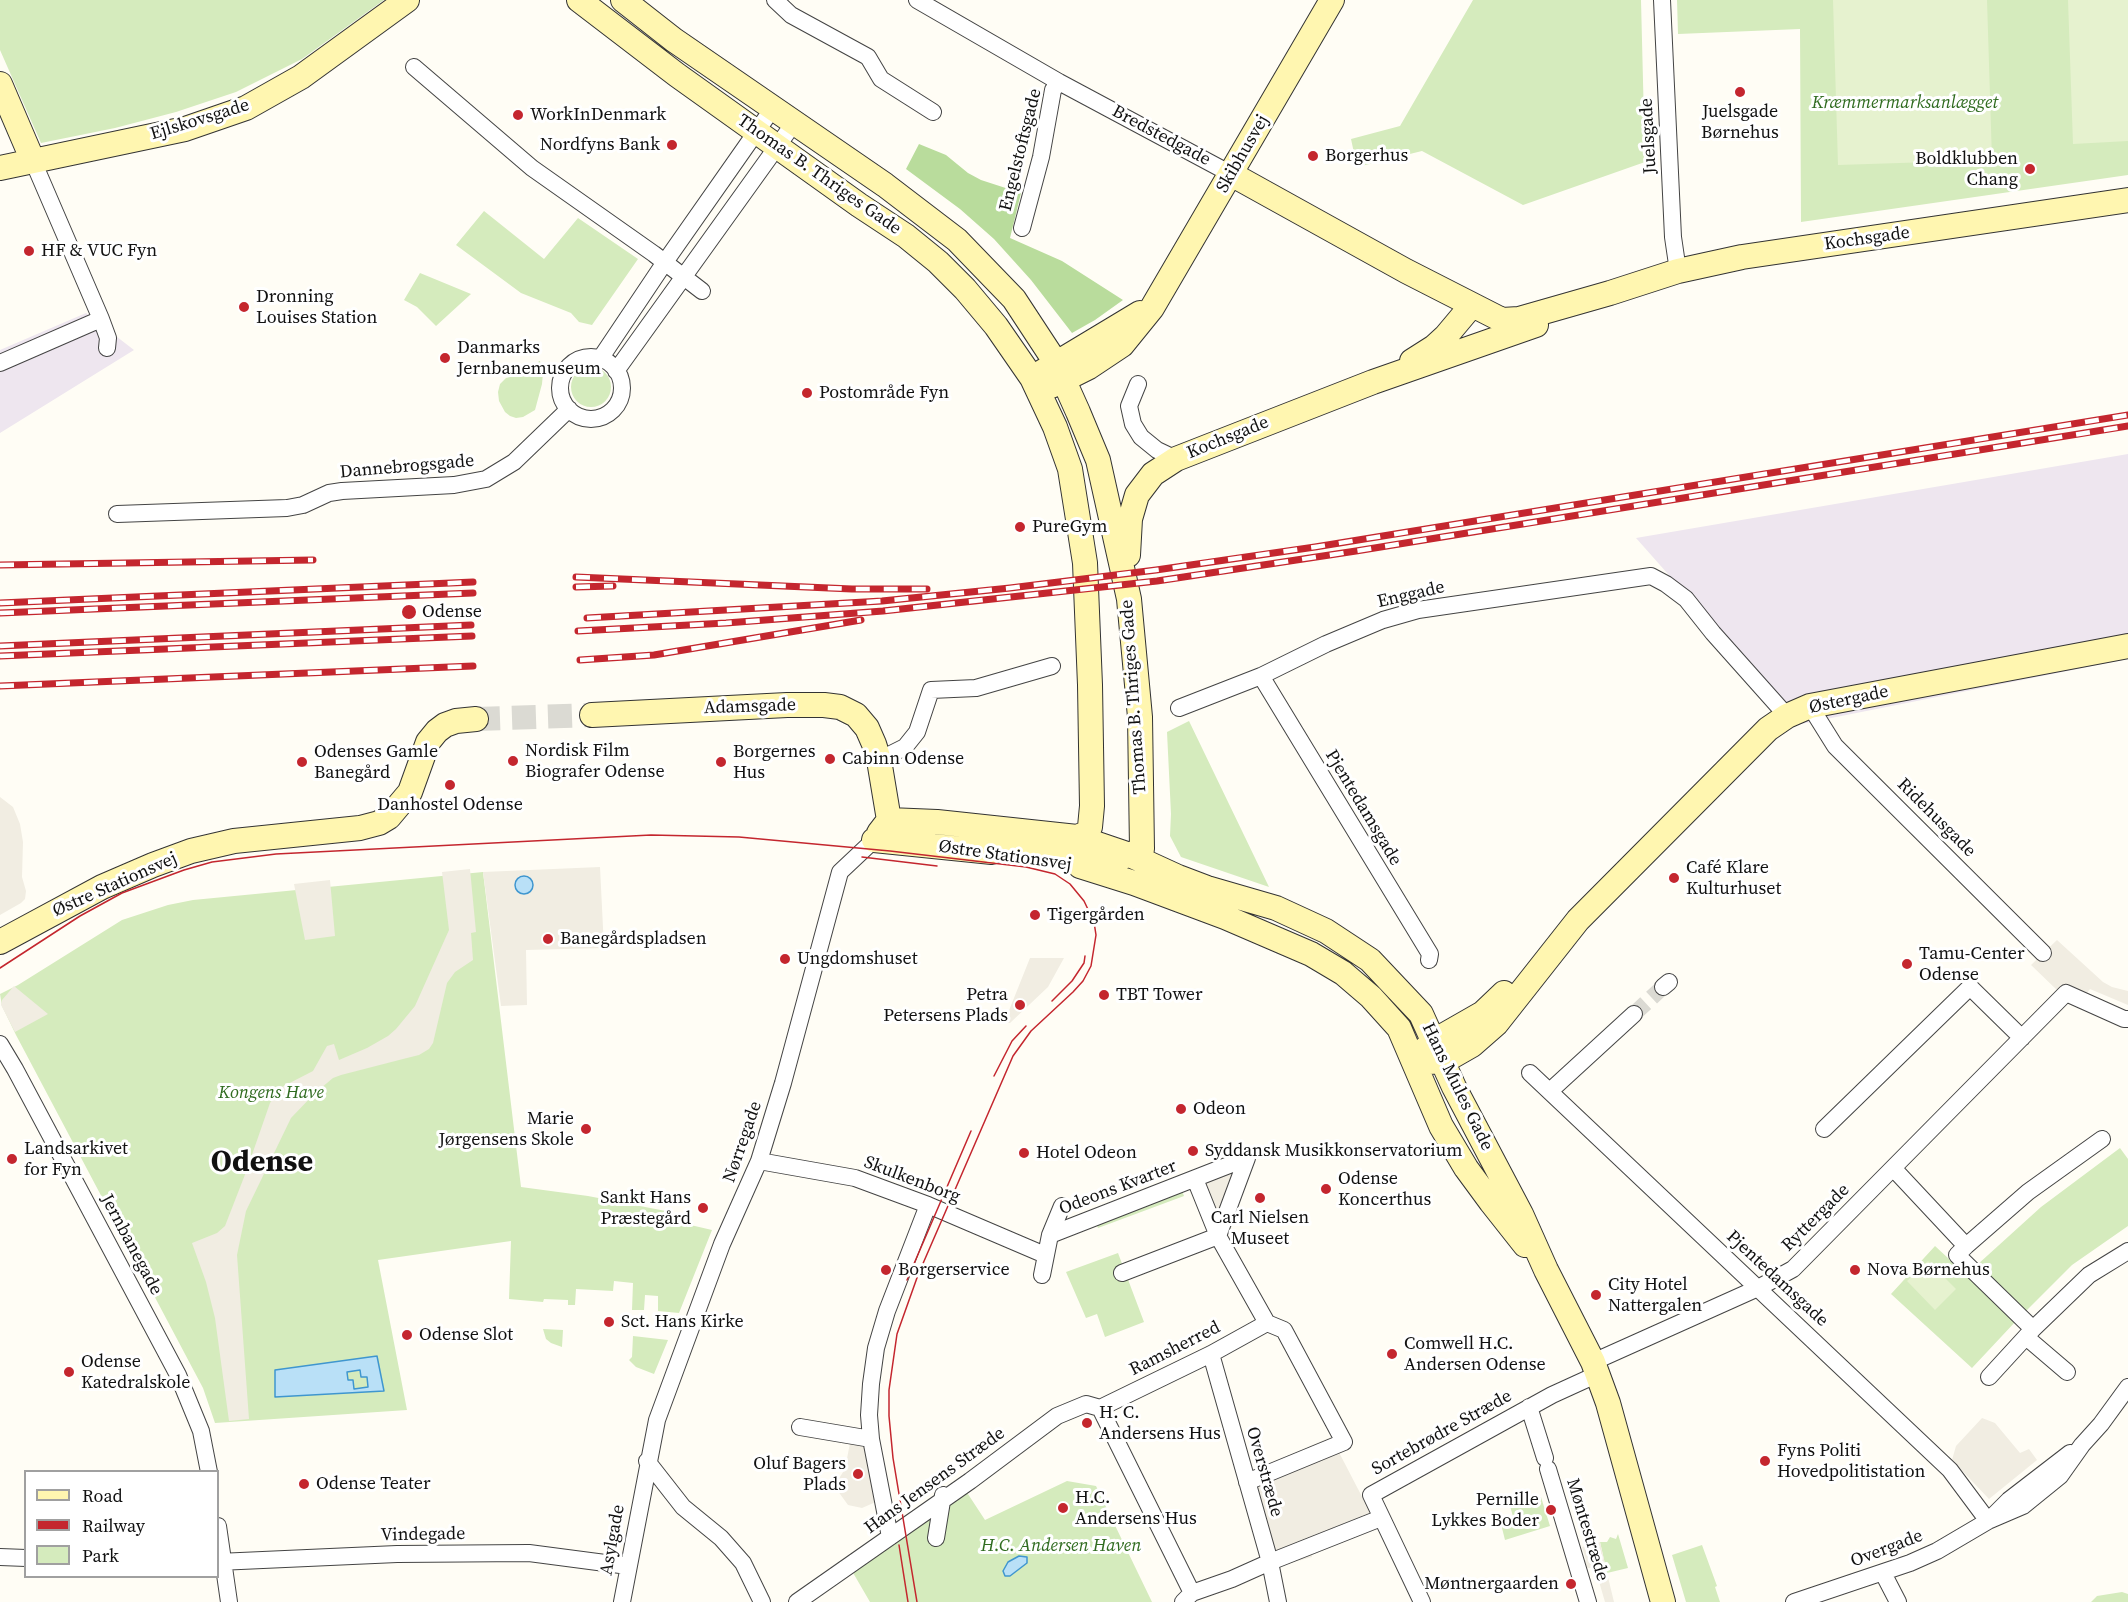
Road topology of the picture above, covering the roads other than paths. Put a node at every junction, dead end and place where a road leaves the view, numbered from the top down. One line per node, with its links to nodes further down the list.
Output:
1 (407, 0): 15 (street, Ejlskovsgade)
2 (579, 0): 13 (street, Thomas B. Thriges Gade)
3 (623, 0): 11 (street, Thomas B. Thriges Gade)
4 (775, 0): 12 (street)
5 (917, 0): 9 (street, Bredstedgade)
6 (1332, 0): 17 (street, Skibhusvej)
7 (1662, 0): 21 (street, Juelsgade)
8 (414, 67): 20 (street)
9 (1059, 82): 17 (street, Bredstedgade); 19 (street, Engelstoftsgade)
10 (0, 84): 15 (street)
11 (773, 108): 13 (street); 14 (street, Thomas B. Thriges Gade)
12 (933, 112)
13 (757, 132): 14 (street, Thomas B. Thriges Gade); 20 (street)
14 (785, 135): 22 (street); 32 (street, Thomas B. Thriges Gade); 35 (street, Thomas B. Thriges Gade)
15 (33, 161): 16 (street, Ejlskovsgade); 25 (street)
16 (0, 168)
17 (1231, 174): 24 (street, Bredstedgade); 32 (street, Skibhusvej)
18 (2128, 200): 21 (street, Kochsgade)
19 (1022, 228)
20 (665, 262): 22 (street); 29 (street)
21 (1678, 271): 26 (street, Kochsgade)
22 (682, 276): 23 (street); 31 (street)
23 (702, 291)
24 (1465, 313): 26 (street, Bredstedgade); 28 (street, Bredstedgade); 33 (street, Kochsgade)
25 (101, 319): 27 (street); 30 (street)
26 (1502, 329): 28 (street, Kochsgade)
27 (107, 348)
28 (1474, 348): 33 (street, Kochsgade)
29 (600, 359): 31 (street); 36 (street)
30 (0, 363)
31 (616, 371): 36 (street)
32 (1060, 371): 35 (street); 39 (street, Thomas B. Thriges Gade)
33 (1373, 382): 37 (street, Kochsgade)
34 (1138, 384): 37 (street, Kochsgade)
35 (1035, 385): 48 (street, Thomas B. Thriges Gade)
36 (568, 409): 38 (street, Dannebrogsgade)
37 (1176, 459): 39 (street)
38 (117, 514)
39 (1129, 599): 54 (street, Thomas B. Thriges Gade)
40 (2128, 646): 43 (street, Østergade)
41 (1052, 666): 49 (street)
42 (1261, 676): 44 (street, Enggade); 46 (street, Enggade); 58 (street, Pjentedamsgade)
43 (1810, 706): 46 (street, Østergade); 57 (street, Ridehusgade)
44 (1179, 708)
45 (592, 715): 49 (street, Adamsgade)
46 (1787, 716): 63 (street, Østergade)
47 (476, 718): 56 (street, Østre Stationsvej)
48 (1090, 724): 51 (street, Thomas B. Thriges Gade); 54 (street)
49 (879, 760): 50 (street, Adamsgade)
50 (889, 820): 51 (street, Østre Stationsvej); 52 (street)
51 (1077, 837): 54 (street, Østre Stationsvej)
52 (874, 840): 53 (street, Østre Stationsvej); 68 (street, Nørregade)
53 (977, 849): 54 (street); 55 (street, Østre Stationsvej)
54 (1118, 853): 55 (street); 63 (street, Hans Mules Gade)
55 (1134, 883): 63 (street)
56 (0, 942)
57 (2043, 953)
58 (1429, 960)
59 (1634, 1014): 65 (street)
60 (2127, 1023): 61 (street, Ryttergade)
61 (2022, 1038): 66 (street); 69 (street, Ryttergade)
62 (0, 1044): 94 (street, Jernbanegade)
63 (1430, 1053): 78 (street, Hans Mules Gade); 78 (street, Hans Mules Gade)
64 (1530, 1073): 65 (street, Pjentedamsgade)
65 (1550, 1091): 81 (street, Pjentedamsgade)
66 (1824, 1129)
67 (2102, 1139): 75 (street)
68 (759, 1161): 71 (street, Skulkenborg); 93 (street, Nørregade)
69 (1893, 1168): 75 (street); 81 (street, Ryttergade)
70 (1195, 1179): 73 (street, Odeons Kvarter); 74 (street, Odeons Kvarter); 74 (street, Odeons Kvarter)
71 (928, 1205): 77 (street, Skulkenborg); 92 (street)
72 (1062, 1206): 73 (street, Odeons Kvarter)
73 (1050, 1235): 77 (street)
74 (1218, 1236): 79 (street); 82 (street, Odeons Kvarter)
75 (1966, 1246): 83 (street)
76 (2128, 1251): 83 (street)
77 (1045, 1255): 80 (street)
78 (1546, 1270): 85 (street, Hans Mules Gade)
79 (1122, 1273)
80 (1042, 1275)
81 (1758, 1288): 85 (street, Ryttergade); 99 (street, Pjentedamsgade)
82 (1267, 1323): 84 (street, Ramsherred); 95 (street)
83 (2030, 1333): 86 (street); 87 (street)
84 (1211, 1354): 90 (street, Ramsherred); 95 (street, Overstræde)
85 (1595, 1368): 89 (street, Sortebrødre Stræde); 117 (street, Hans Mules Gade)
86 (2067, 1372)
87 (1989, 1377)
88 (2128, 1387): 99 (street, Overgade)
89 (1529, 1407): 98 (street, Sortebrødre Stræde); 116 (street, Møntestræde)
90 (1100, 1408): 97 (street, Hans Jensens Stræde); 109 (street)
91 (800, 1427): 92 (street)
92 (871, 1439): 100 (street)
93 (647, 1461): 96 (street, Nørregade); 112 (street)
94 (209, 1470)
95 (1247, 1482): 106 (street, Overstræde)
96 (643, 1485): 107 (street, Asylgade)
97 (944, 1492): 100 (street, Hans Jensens Stræde); 101 (street)
98 (1381, 1518): 106 (street); 115 (street)
99 (1988, 1521): 108 (street, Overgade)
100 (890, 1537): 113 (street, Hans Jensens Stræde)
101 (936, 1538)
102 (219, 1544): 105 (street)
103 (0, 1557): 104 (street)
104 (24, 1558)
105 (220, 1562): 107 (street, Vindegade); 110 (street)
106 (1270, 1562): 109 (street); 114 (street, Overstræde)
107 (628, 1566): 111 (street, Asylgade)
108 (1883, 1573): 118 (street, Overgade); 119 (street)
109 (1187, 1598)
110 (229, 1602)
111 (621, 1602)
112 (762, 1602)
113 (797, 1602)
114 (1278, 1602)
115 (1422, 1602)
116 (1588, 1602)
117 (1663, 1602)
118 (1794, 1602)
119 (1898, 1602)

